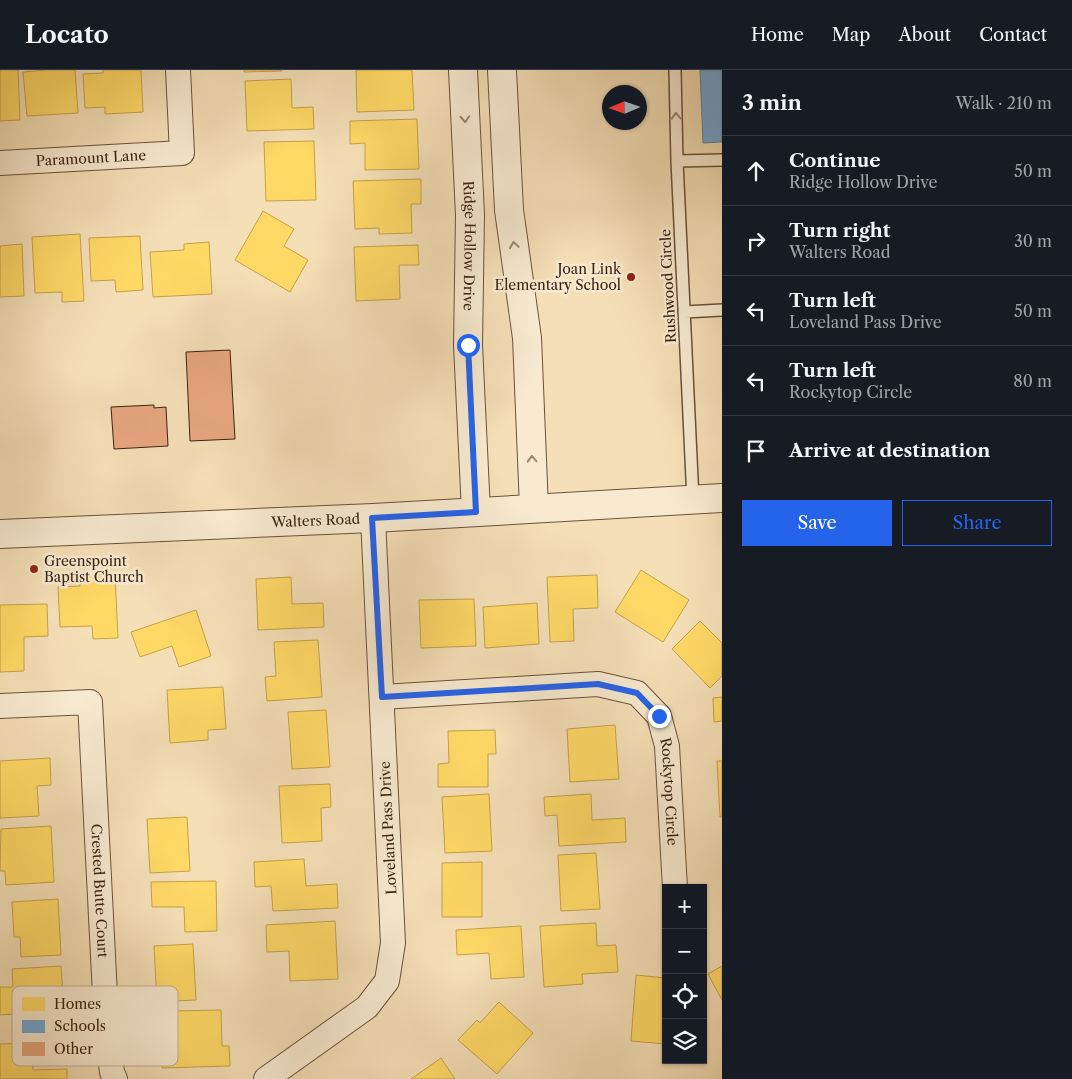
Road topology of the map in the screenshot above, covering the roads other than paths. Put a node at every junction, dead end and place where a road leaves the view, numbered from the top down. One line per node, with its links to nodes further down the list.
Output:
1 (178, 70): 7 (street, Paramount Lane)
2 (463, 70): 13 (street, Ridge Hollow Drive, one-way to 13)
3 (502, 70): 12 (street, one-way to 3)
4 (675, 70): 6 (lane, Rushwood Circle, one-way to 4)
5 (722, 160): 6 (lane)
6 (677, 161): 9 (lane, Rushwood Circle)
7 (0, 163)
8 (722, 310): 9 (lane)
9 (685, 312): 11 (lane, Rushwood Circle)
10 (722, 498): 11 (street, Walters Road)
11 (692, 500): 12 (street, Walters Road)
12 (534, 508): 13 (street, Walters Road)
13 (476, 512): 14 (street, Walters Road)
14 (372, 518): 15 (street, Walters Road); 16 (street, Loveland Pass Drive)
15 (0, 534)
16 (382, 697): 18 (street, Rockytop Circle); 22 (street, Loveland Pass Drive)
17 (0, 706): 19 (street, Crested Butte Court)
18 (674, 884)
19 (105, 986)
20 (111, 1066): 21 (street, Crested Butte Court)
21 (116, 1079)
22 (266, 1079)

